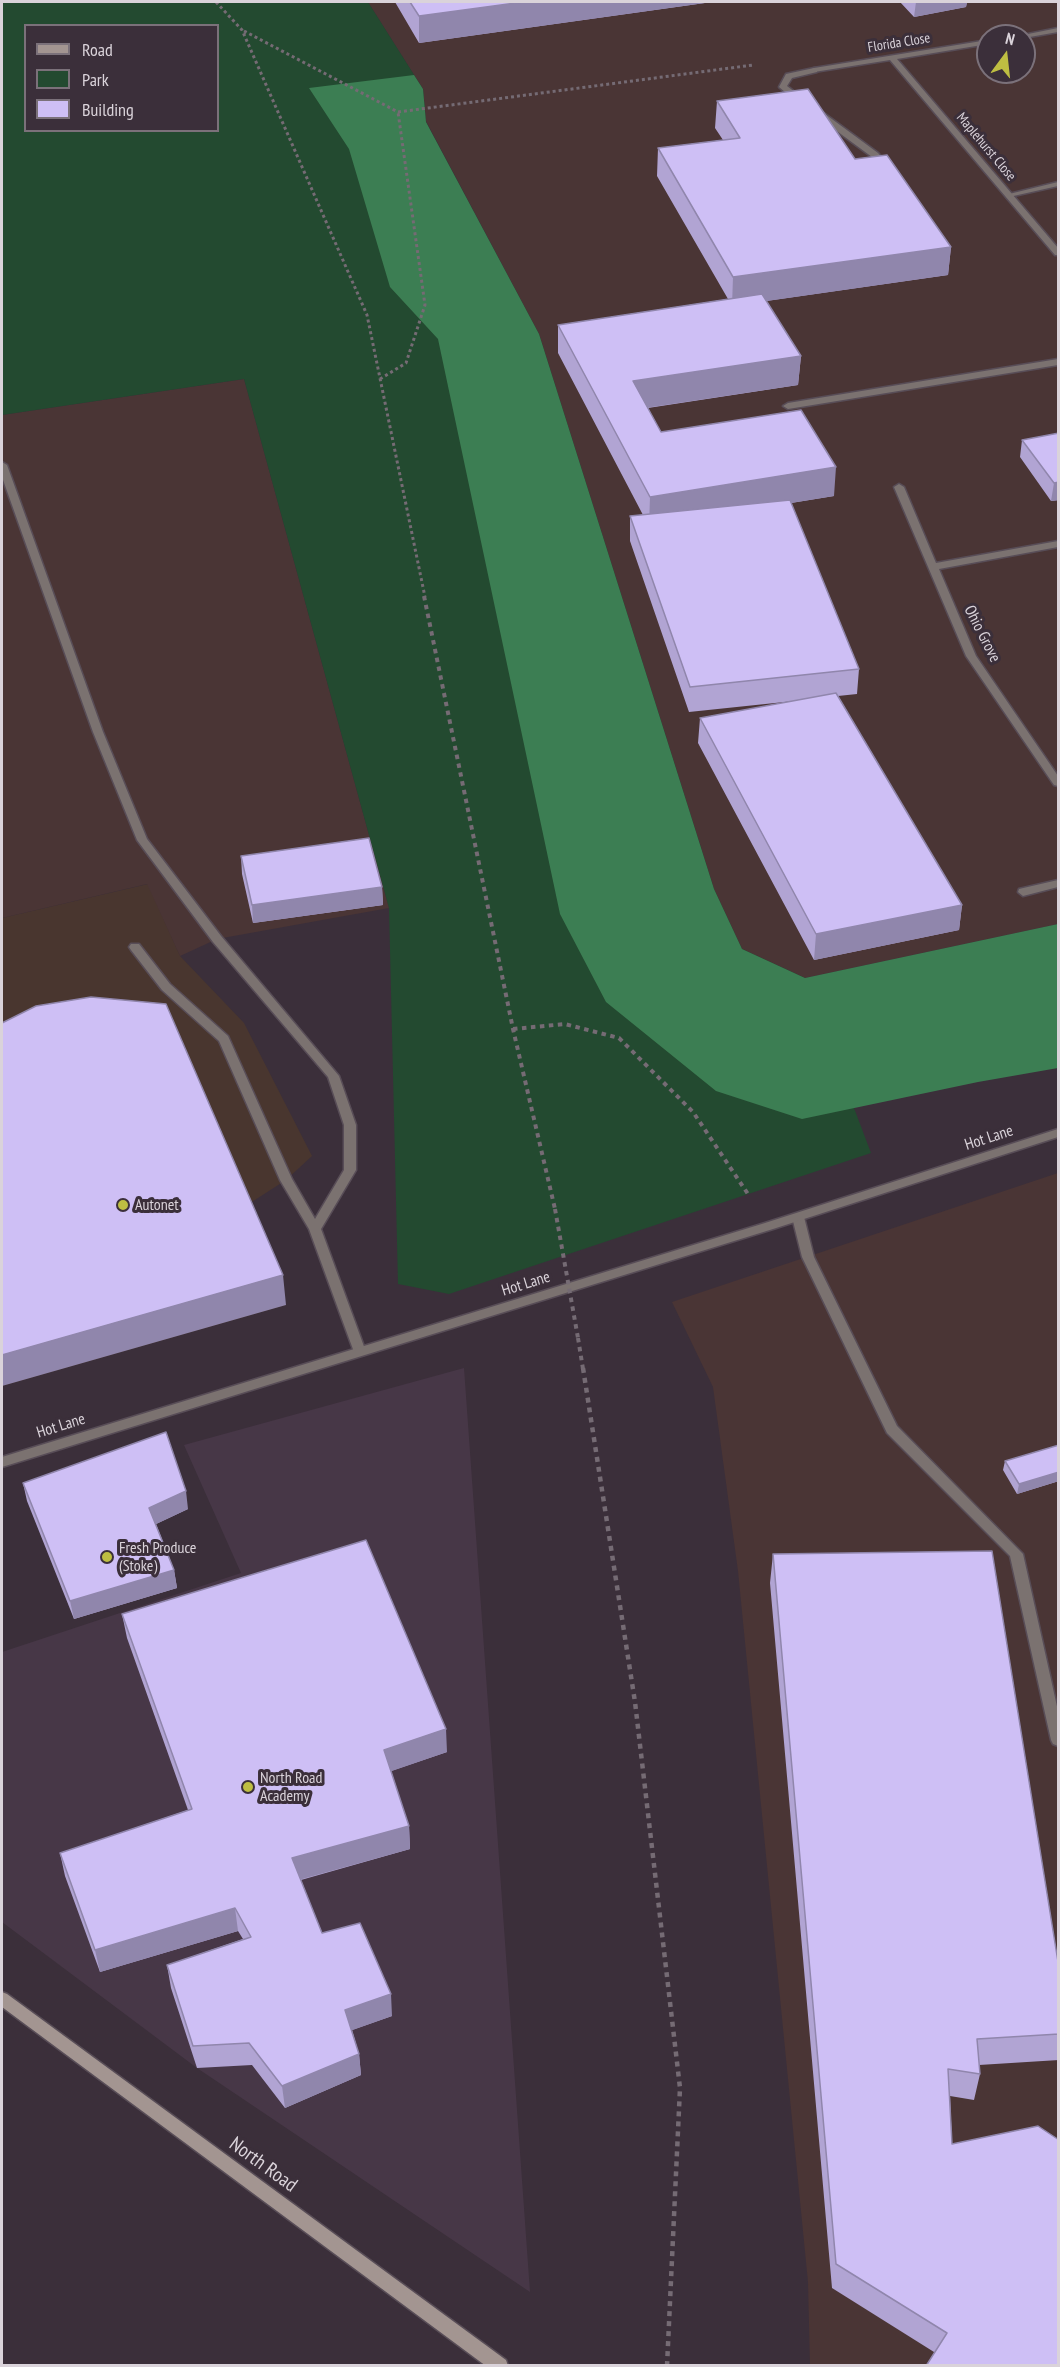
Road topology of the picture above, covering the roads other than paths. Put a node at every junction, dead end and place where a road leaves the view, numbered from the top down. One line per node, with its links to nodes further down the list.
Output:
1 (1059, 30): 2 (street)
2 (1036, 34)
3 (976, 44): 4 (street, Florida Close)
4 (892, 58): 5 (street, Florida Close); 7 (street, Maplehurst Close)
5 (896, 177)
6 (1059, 184): 7 (street)
7 (1009, 195): 8 (street, Maplehurst Close)
8 (1059, 253)
9 (1059, 362): 10 (street)
10 (788, 406)
11 (2, 465): 21 (street)
12 (899, 487): 14 (street, Ohio Grove)
13 (1059, 544): 14 (street)
14 (933, 567): 15 (street, Ohio Grove)
15 (1059, 783)
16 (1059, 884): 17 (street)
17 (1023, 892)
18 (135, 947): 21 (street)
19 (1059, 1133): 20 (street, Hot Lane)
20 (798, 1216): 22 (street, Hot Lane); 24 (street)
21 (315, 1229): 22 (street)
22 (360, 1352): 23 (street, Hot Lane)
23 (2, 1462)
24 (1059, 1740)
25 (2, 1999): 26 (main road, North Road)
26 (500, 2366)

